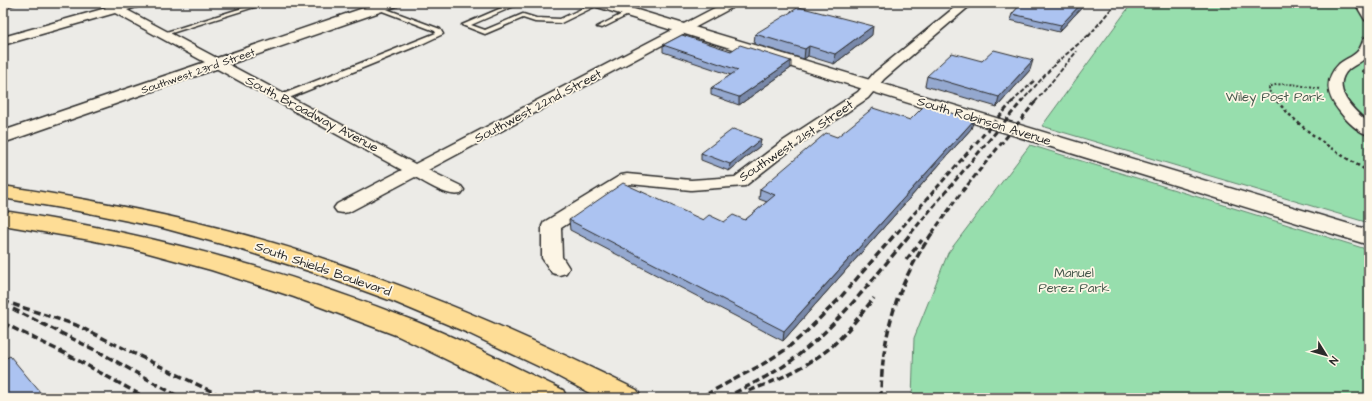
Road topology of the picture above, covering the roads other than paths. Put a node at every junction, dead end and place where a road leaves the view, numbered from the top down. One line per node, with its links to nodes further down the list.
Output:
1 (14, 3): 9 (lane)
2 (139, 3): 10 (street)
3 (264, 3): 14 (lane)
4 (518, 3): 5 (lane)
5 (599, 3): 11 (main road, South Robinson Avenue)
6 (733, 3): 13 (street, Southwest 22nd Street)
7 (967, 3): 18 (street, Southwest 21st Street)
8 (385, 5): 17 (main road, Southwest 23rd Street); 19 (lane)
9 (3, 6)
10 (111, 6): 14 (street, South Broadway Avenue); 15 (street)
11 (630, 12): 12 (lane); 13 (main road, South Robinson Avenue)
12 (600, 28)
13 (684, 29): 18 (main road, South Robinson Avenue); 22 (street, Southwest 22nd Street)
14 (163, 34): 17 (street, South Broadway Avenue)
15 (3, 41)
16 (1367, 49): 20 (street)
17 (219, 64): 19 (street, South Broadway Avenue); 21 (main road, Southwest 23rd Street)
18 (870, 86): 27 (main road, South Robinson Avenue); 28 (street, Southwest 21st Street)
19 (281, 98): 22 (street, South Broadway Avenue)
20 (1369, 130)
21 (3, 138)
22 (416, 171): 23 (street, South Broadway Avenue); 25 (street, Southwest 22nd Street)
23 (456, 190)
24 (3, 192): 30 (main road, South Shields Boulevard)
25 (343, 208)
26 (3, 218): 29 (main road, South Shields Boulevard)
27 (1369, 238)
28 (559, 268)
29 (552, 398)
30 (626, 398)

